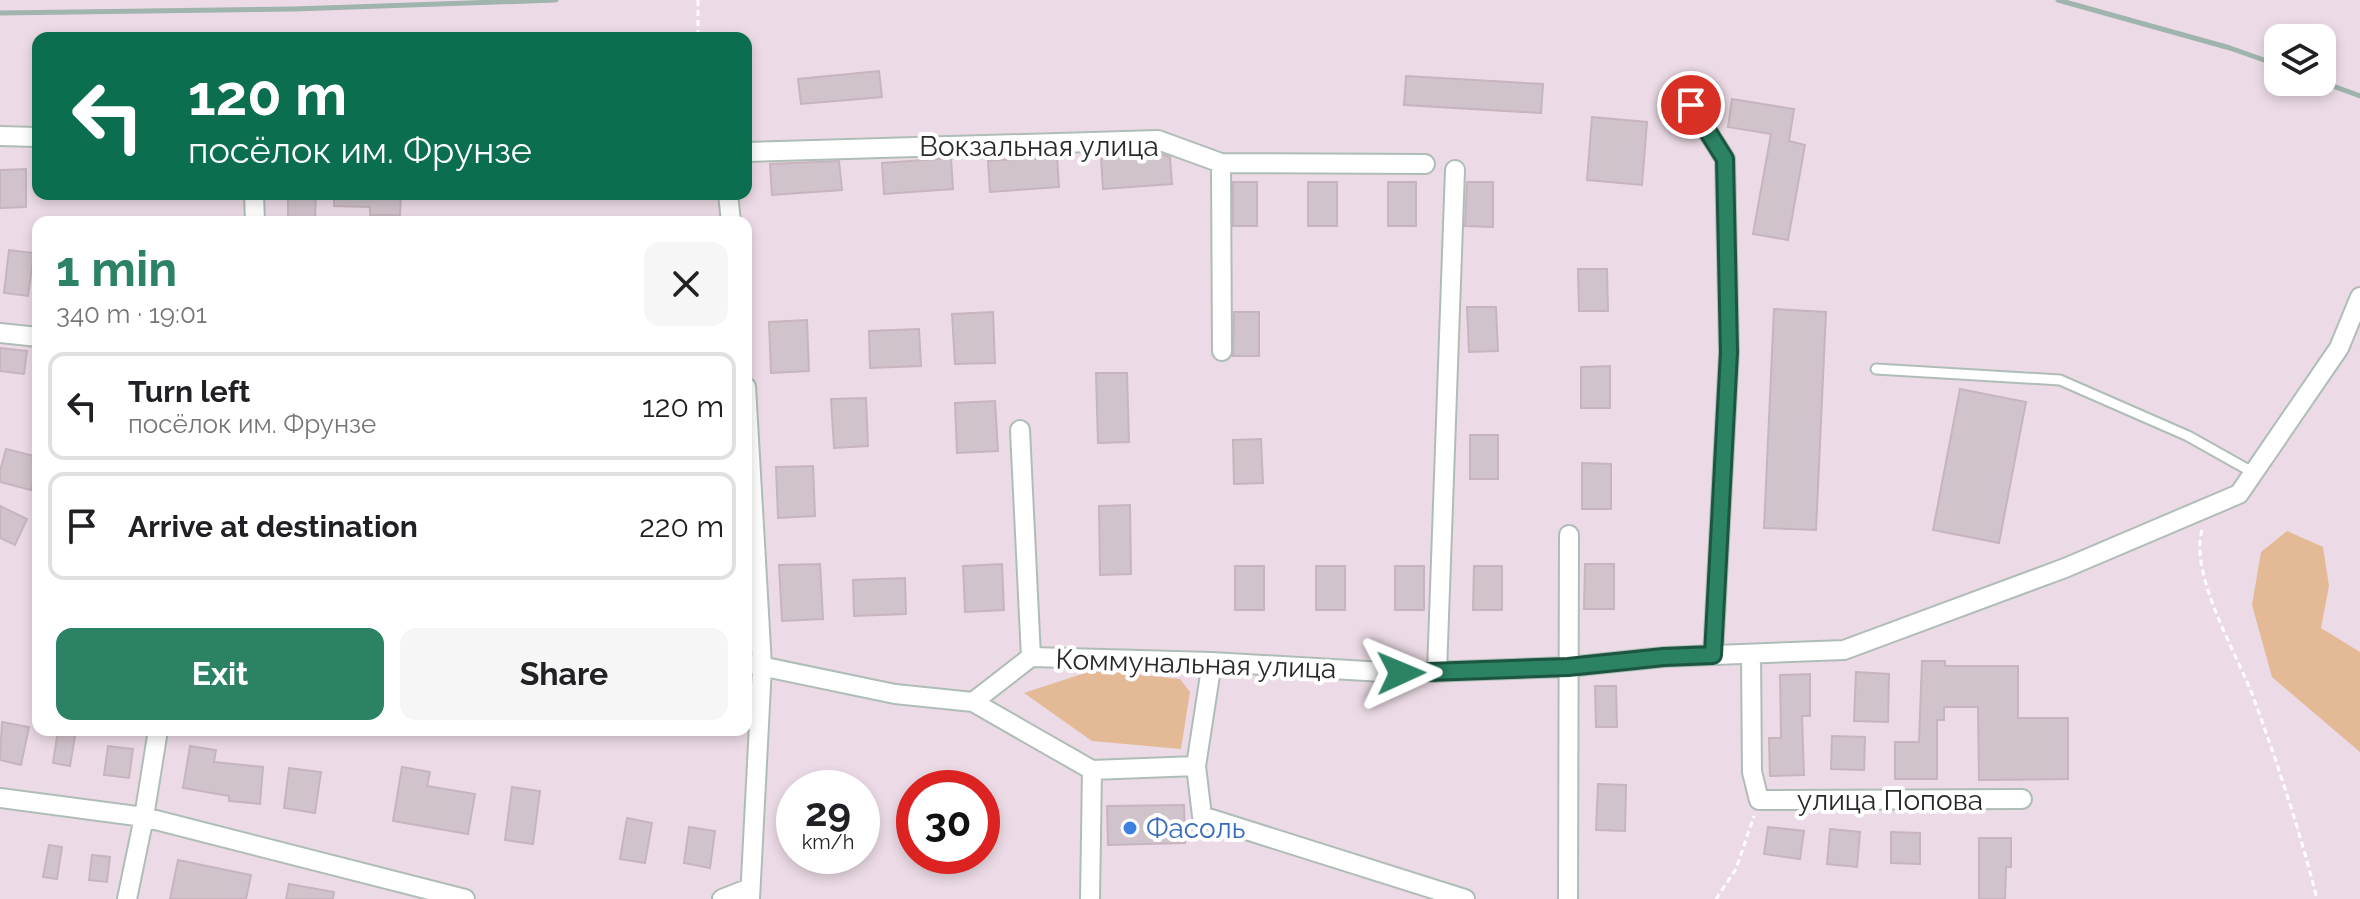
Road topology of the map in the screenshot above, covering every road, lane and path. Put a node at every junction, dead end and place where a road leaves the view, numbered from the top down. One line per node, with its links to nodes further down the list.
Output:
1 (698, 0): 2 (path)
2 (698, 32)
3 (1691, 105): 21 (street)
4 (0, 136): 5 (street)
5 (32, 137)
6 (752, 152): 7 (street, Вокзальная улица)
7 (1221, 163): 8 (street, Вокзальная улица); 13 (street)
8 (1425, 164)
9 (1455, 170): 26 (street)
10 (2360, 297): 16 (street, Коммунальная улица)
11 (0, 333): 12 (street)
12 (32, 336)
13 (1222, 351)
14 (1876, 369): 16 (lane)
15 (1020, 430): 22 (street)
16 (2254, 473): 17 (street, Коммунальная улица)
17 (2209, 507): 20 (street, Коммунальная улица); 43 (path)
18 (1569, 535): 25 (street)
19 (752, 585): 24 (street)
20 (1751, 654): 21 (street, Коммунальная улица); 33 (street)
21 (1713, 655): 25 (street, Коммунальная улица)
22 (1031, 657): 23 (street, Коммунальная улица); 27 (street, Коммунальная улица)
23 (1212, 662): 26 (street, Коммунальная улица); 29 (street)
24 (754, 664): 27 (street); 35 (street)
25 (1568, 667): 26 (street, Коммунальная улица); 41 (street)
26 (1437, 672)
27 (973, 702): 30 (street)
28 (157, 736): 34 (street)
29 (1196, 766): 30 (street); 40 (street)
30 (1092, 770): 39 (street)
31 (0, 798): 34 (street)
32 (2022, 799): 33 (street, улица Попова)
33 (1759, 800): 42 (path)
34 (144, 817): 36 (street); 37 (street)
35 (750, 893): 38 (street)
36 (127, 899)
37 (465, 899)
38 (722, 899)
39 (1090, 899)
40 (1465, 899)
41 (1568, 899)
42 (1716, 899)
43 (2317, 899)

